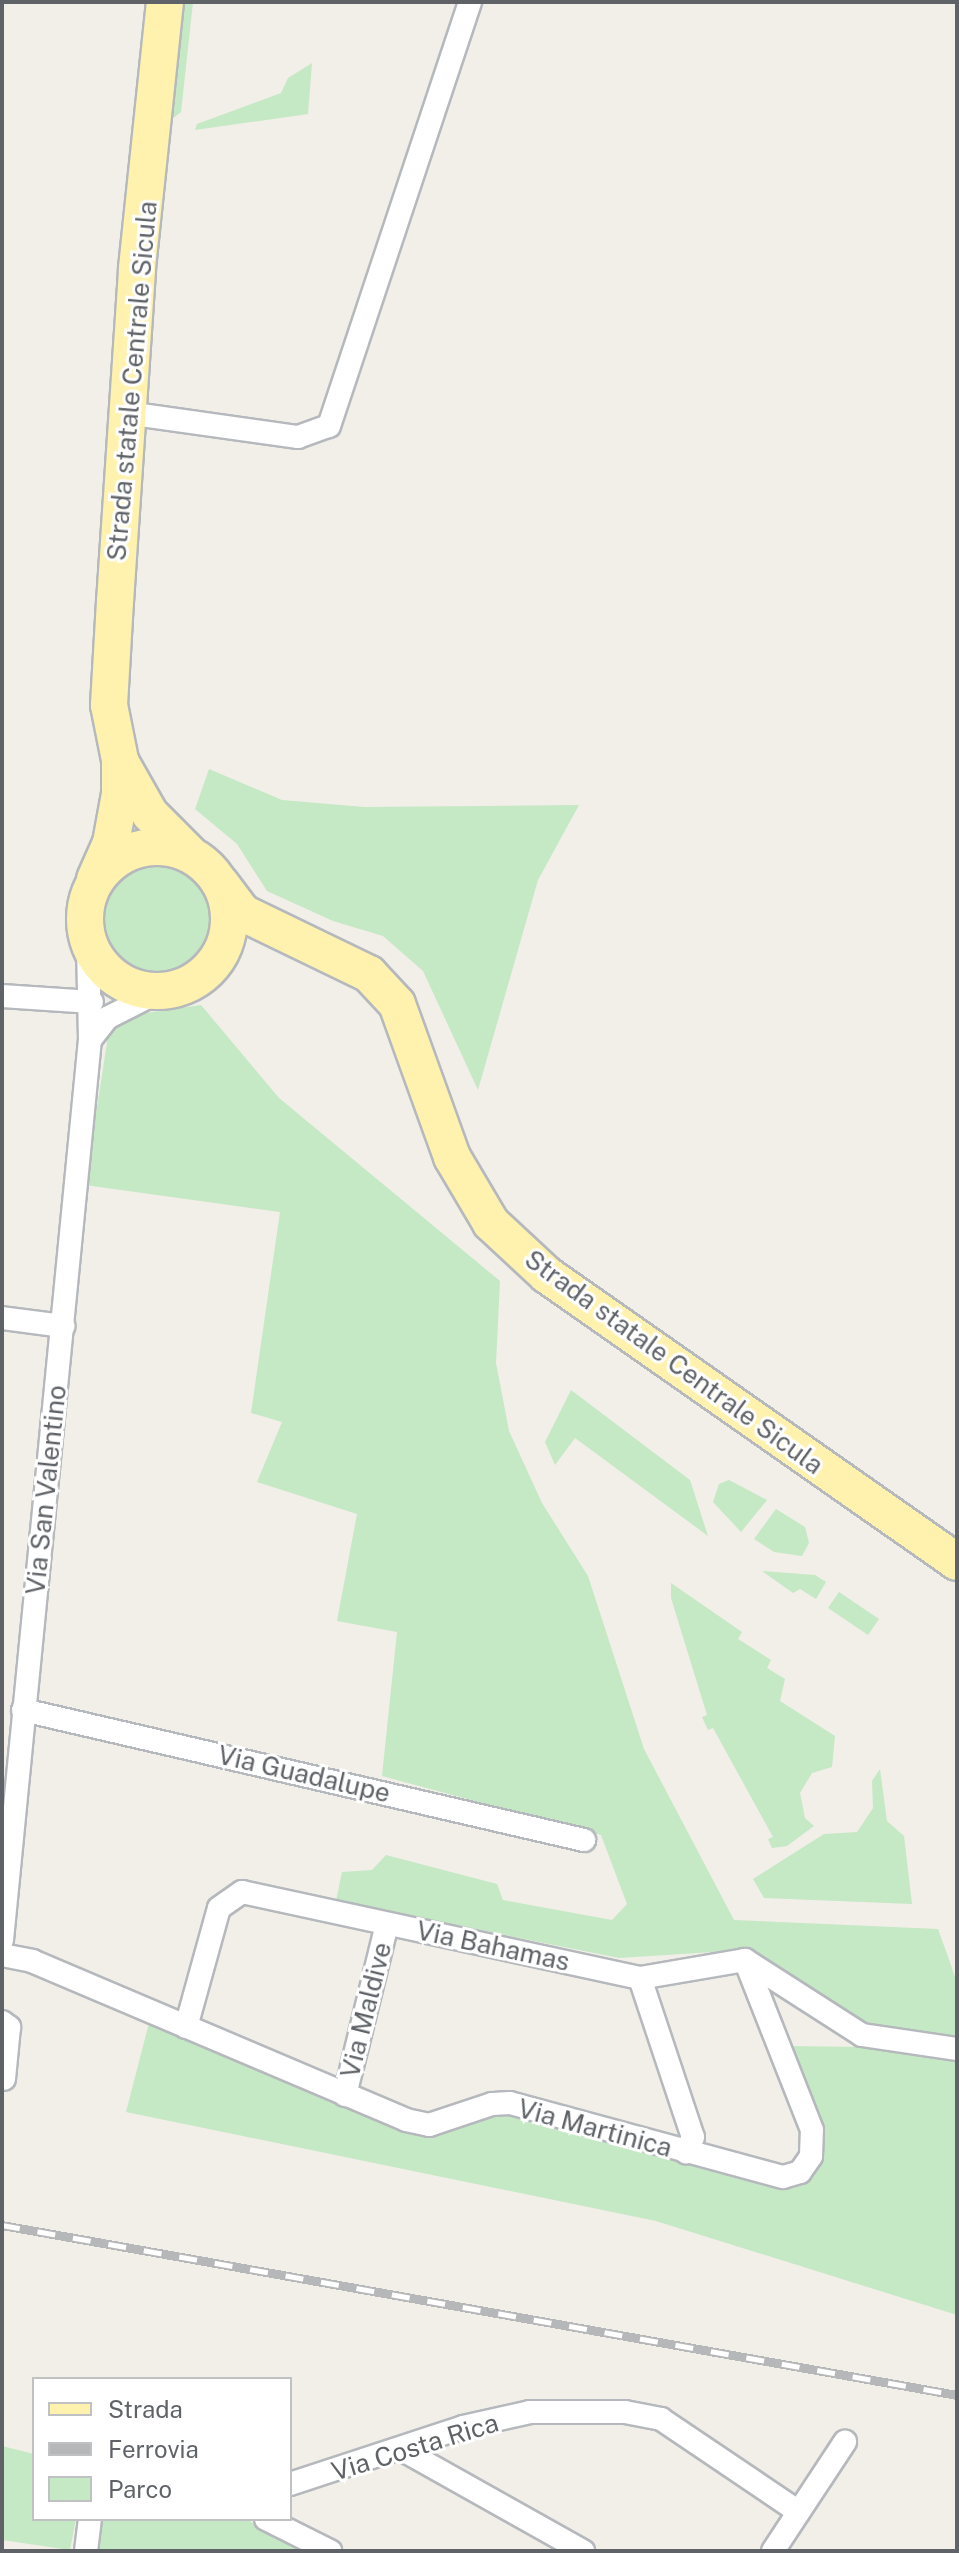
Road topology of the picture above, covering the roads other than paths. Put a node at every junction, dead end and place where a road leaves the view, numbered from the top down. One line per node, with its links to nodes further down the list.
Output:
1 (165, 2): 3 (main road, Strada statale Centrale Sicula)
2 (470, 2): 3 (street)
3 (127, 413): 4 (main road, Strada statale Centrale Sicula)
4 (120, 760): 5 (main road, Strada statale Centrale Sicula); 6 (main road, Strada statale Centrale Sicula)
5 (189, 853): 6 (main road); 7 (main road)
6 (95, 879): 9 (main road)
7 (221, 884): 8 (main road, Strada statale Centrale Sicula); 10 (main road)
8 (300, 942): 10 (main road); 17 (main road, Strada statale Centrale Sicula)
9 (88, 943): 11 (main road); 13 (street, Via San Valentino)
10 (208, 971): 11 (main road)
11 (160, 991): 14 (street)
12 (2, 996): 13 (street)
13 (92, 1002): 14 (street, Via San Valentino)
14 (90, 1040): 16 (street, Via San Valentino)
15 (2, 1318): 16 (street)
16 (63, 1326): 18 (street, Via San Valentino)
17 (957, 1562)
18 (23, 1710): 19 (street, Via Guadalupe); 21 (street, Via San Valentino)
19 (584, 1840)
20 (387, 1924): 24 (street, Via Bahamas); 26 (street, Via Bahamas); 29 (street, Via Maldive)
21 (2, 1940)
22 (2, 1955): 26 (street, Via Martinica)
23 (745, 1960): 24 (street, Via Bahamas); 27 (street); 30 (street, Via Martinica)
24 (640, 1978): 30 (street)
25 (2, 2022): 28 (street)
26 (186, 2027): 29 (street, Via Martinica)
27 (957, 2049)
28 (4, 2079)
29 (345, 2095): 30 (street, Via Martinica)
30 (686, 2153)
31 (845, 2442): 34 (street)
32 (401, 2449): 33 (street, Via Costa Rica); 34 (street, Via Costa Rica); 39 (street)
33 (292, 2483)
34 (799, 2512): 40 (street)
35 (90, 2521): 37 (street)
36 (270, 2521): 38 (street)
37 (86, 2551)
38 (330, 2551)
39 (583, 2551)
40 (773, 2551)

